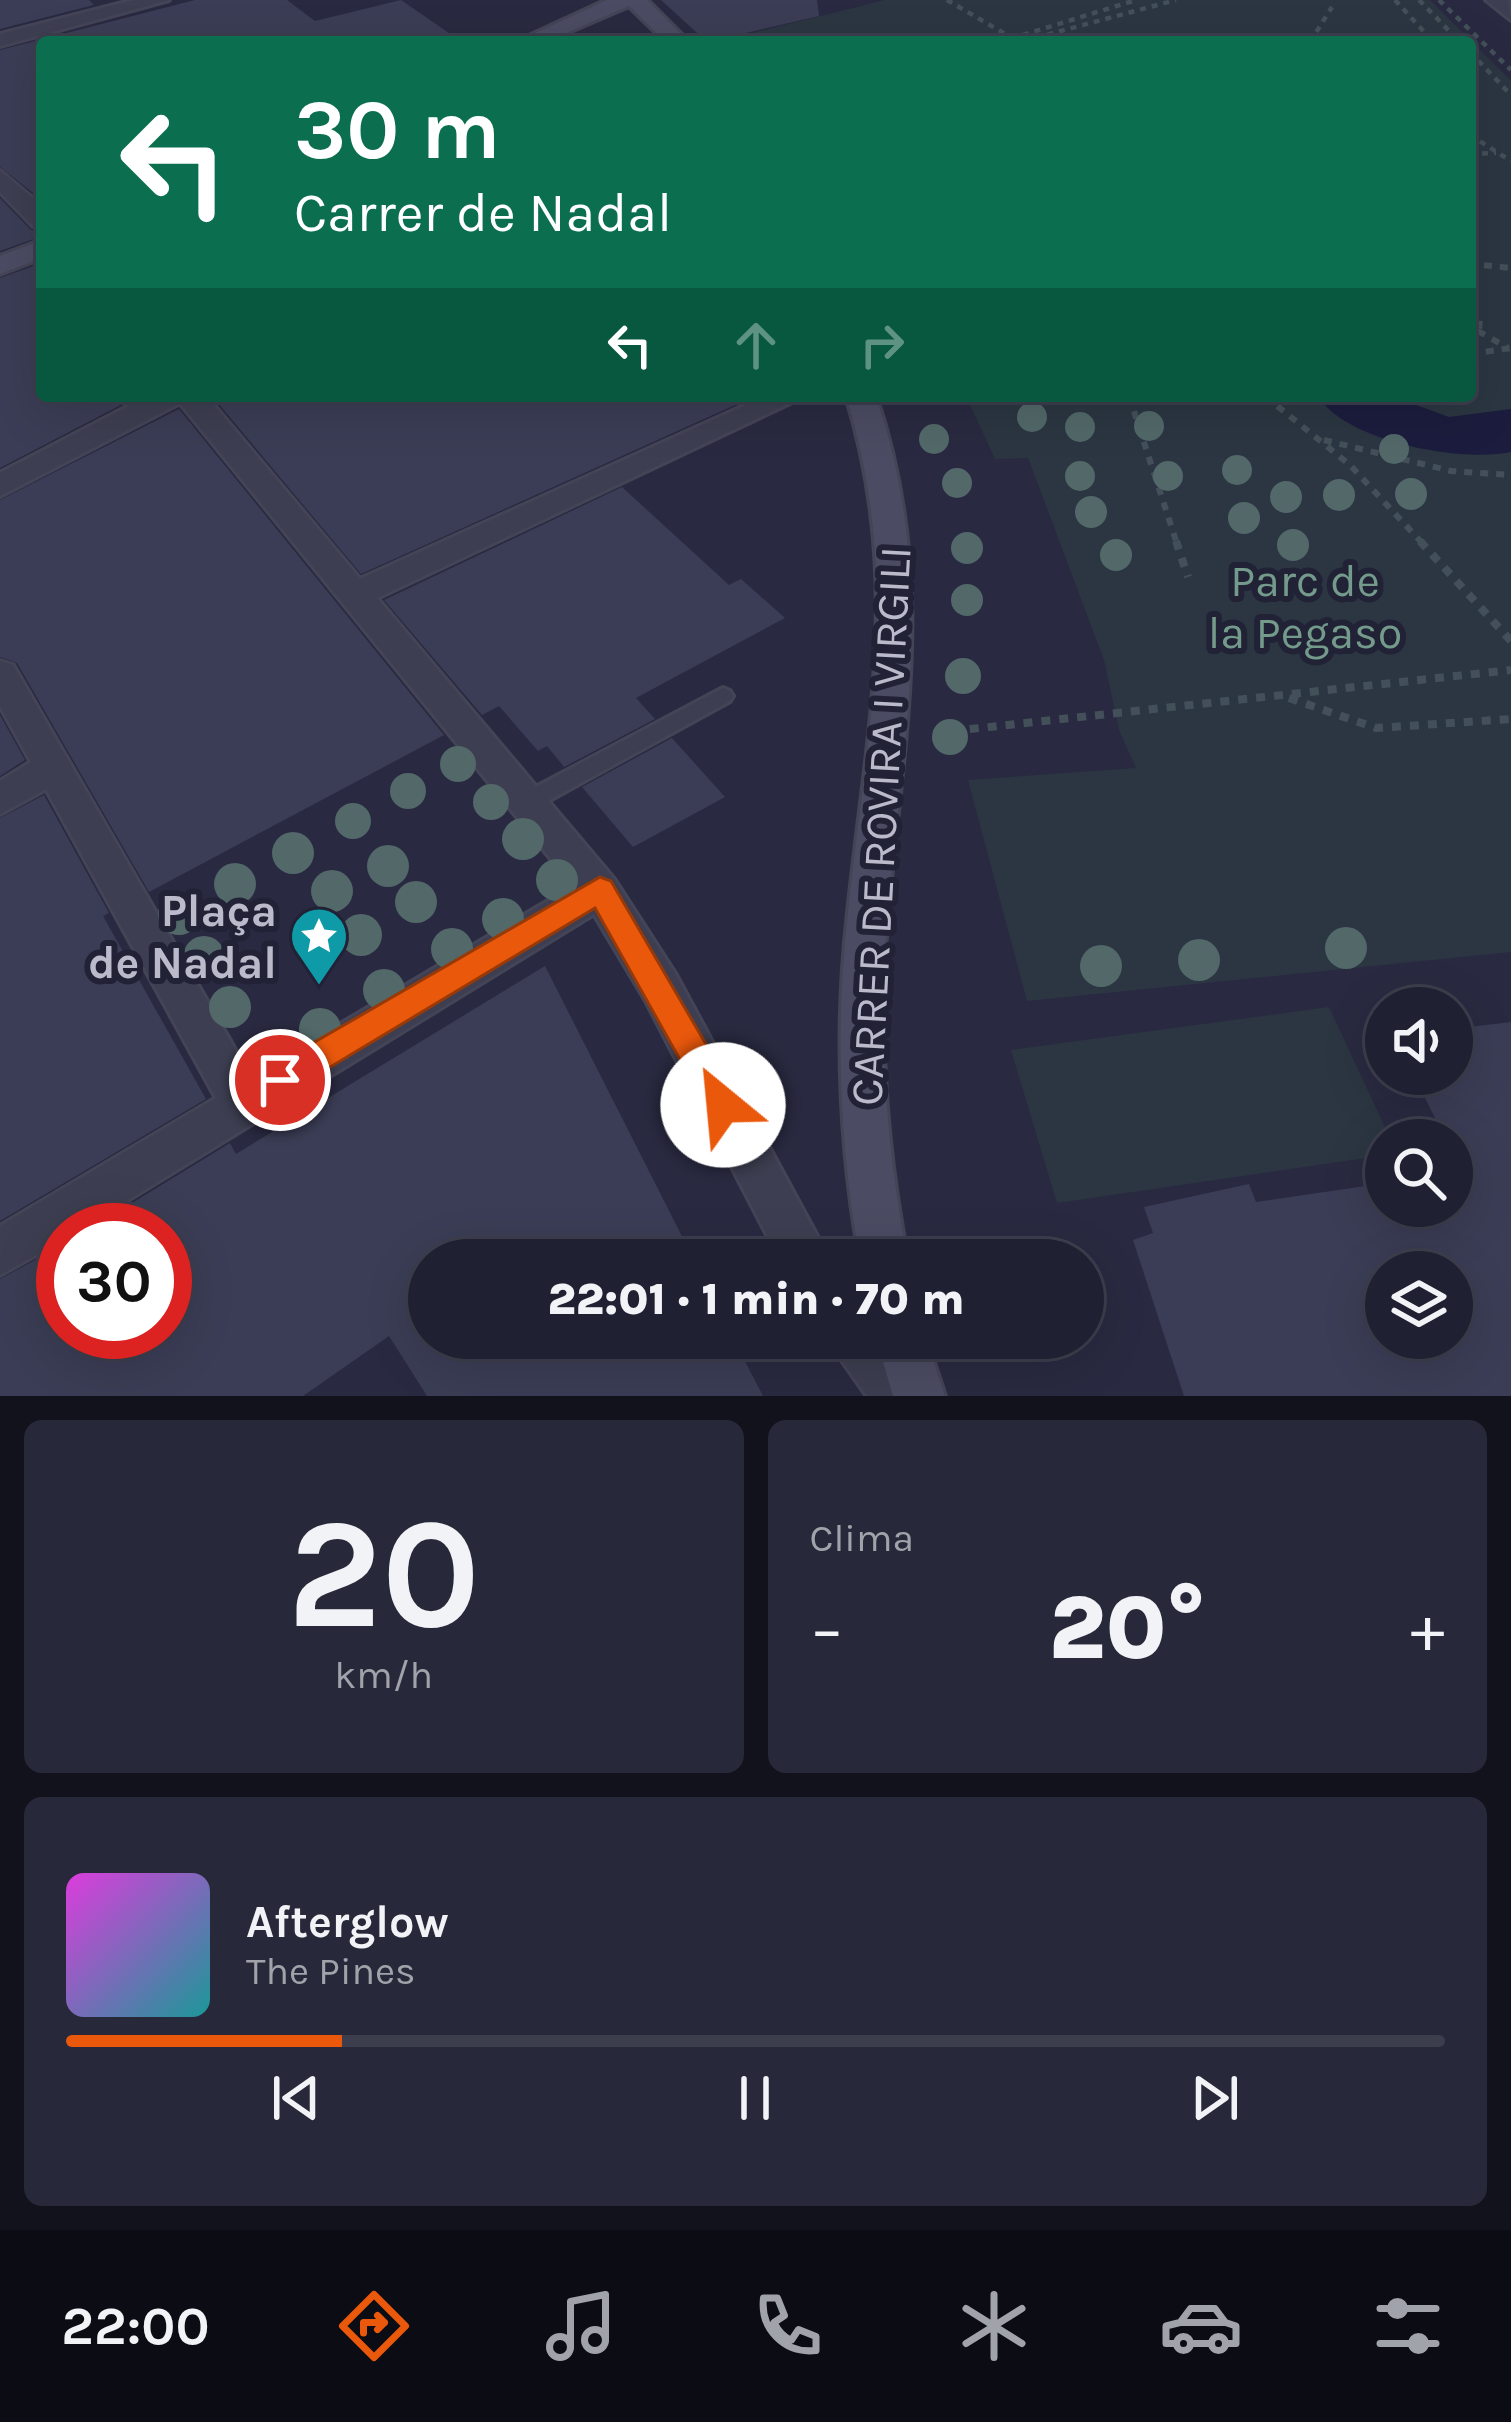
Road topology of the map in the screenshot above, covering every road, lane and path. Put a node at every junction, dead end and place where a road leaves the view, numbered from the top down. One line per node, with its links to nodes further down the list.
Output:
1 (160, 0): 21 (street)
2 (625, 0): 13 (main road)
3 (635, 0): 14 (main road)
4 (947, 0): 15 (path)
5 (1136, 0): 16 (path)
6 (1176, 0): 17 (path)
7 (1395, 0): 19 (path)
8 (1420, 0): 20 (path)
9 (1439, 0): 23 (path)
10 (1496, 0): 12 (street)
11 (1332, 7): 18 (path)
12 (1511, 14)
13 (540, 36)
14 (673, 36)
15 (1009, 36)
16 (1019, 36)
17 (1042, 36)
18 (1314, 36)
19 (1427, 36)
20 (1454, 36)
21 (0, 40)
22 (1476, 58): 24 (path)
23 (1511, 70)
24 (1511, 95)
25 (1476, 139): 26 (path)
26 (1497, 152): 27 (path); 28 (path)
27 (1476, 154)
28 (1511, 161)
29 (0, 178): 30 (street)
30 (36, 215)
31 (36, 251): 32 (main road)
32 (0, 266)
33 (1476, 268): 34 (path)
34 (1511, 268)
35 (1476, 333): 36 (path)
36 (1510, 348): 37 (path)
37 (1476, 353)
38 (159, 402): 46 (street)
39 (195, 402): 48 (street)
40 (777, 402): 48 (street)
41 (863, 402): 62 (main road, CARRER DE ROVIRA I VIRGILI)
42 (1131, 402): 47 (path)
43 (1272, 402): 44 (path)
44 (1318, 439): 45 (path); 49 (path)
45 (1511, 475)
46 (0, 486)
47 (1188, 578)
48 (354, 595): 58 (street)
49 (1511, 641)
50 (1511, 670): 52 (path)
51 (0, 674): 56 (street)
52 (1282, 695): 54 (path); 55 (path)
53 (723, 697): 58 (lane)
54 (1511, 719)
55 (928, 733)
56 (56, 765): 57 (street); 60 (street)
57 (0, 799)
58 (527, 802): 59 (street)
59 (600, 890): 60 (street); 61 (street)
60 (242, 1102): 63 (street)
61 (795, 1239)
62 (880, 1239)
63 (0, 1252)
64 (869, 1359): 66 (street)
65 (908, 1359): 67 (main road)
66 (900, 1396)
67 (919, 1396)

